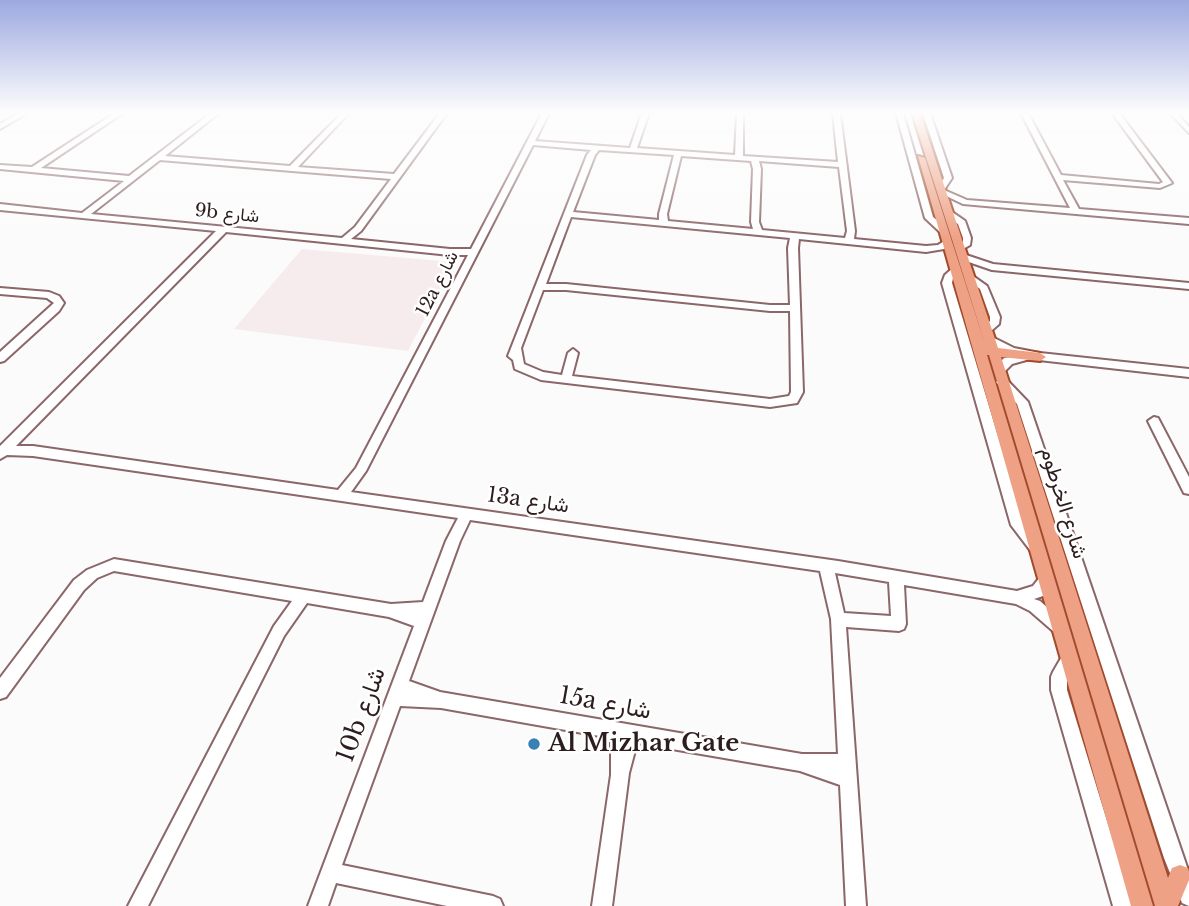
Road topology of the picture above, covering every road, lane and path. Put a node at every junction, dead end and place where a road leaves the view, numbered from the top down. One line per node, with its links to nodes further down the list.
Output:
1 (58, 155): 25 (street)
2 (163, 155): 19 (street)
3 (305, 155): 24 (street)
4 (412, 155): 27 (street)
5 (524, 155): 48 (street, 12a شارع)
6 (591, 155): 35 (street)
7 (672, 155): 18 (street)
8 (719, 155): 18 (street)
9 (736, 155): 20 (street)
10 (841, 155): 23 (street)
11 (911, 155): 49 (street)
12 (921, 155): 49 (main road, شارع الخرطوم)
13 (927, 155): 21 (main road)
14 (930, 155): 21 (main road, شارع الخرطوم)
15 (940, 155): 29 (street)
16 (1047, 155): 26 (street)
17 (1147, 155): 26 (street)
18 (675, 156): 38 (street)
19 (160, 158): 24 (street); 28 (street)
20 (757, 163): 23 (street); 39 (street)
21 (932, 163): 29 (main road, شارع الخرطوم)
22 (0, 167): 25 (street)
23 (842, 167): 41 (street)
24 (292, 169): 27 (street)
25 (35, 171): 28 (street)
26 (1059, 177): 34 (street)
27 (395, 178): 45 (street)
28 (133, 179): 31 (street)
29 (942, 190): 30 (street); 33 (main road, شارع الخرطوم)
30 (965, 202): 33 (street); 34 (street)
31 (100, 205): 36 (street)
32 (0, 207): 36 (street, 9b شارع)
33 (948, 211): 49 (main road, شارع الخرطوم)
34 (1076, 211): 37 (street)
35 (568, 215): 38 (street); 51 (street)
36 (87, 216): 40 (street, 9b شارع)
37 (1189, 220)
38 (661, 221): 42 (street)
39 (755, 222): 42 (street)
40 (221, 229): 43 (street); 45 (street, 9b شارع)
41 (851, 231): 46 (street)
42 (754, 233): 44 (street)
43 (211, 240): 67 (street)
44 (792, 240): 46 (street); 56 (street)
45 (348, 242): 47 (street, 9b شارع)
46 (853, 242): 49 (street)
47 (450, 252): 48 (street, 9b شارع)
48 (474, 254): 70 (street, 12a شارع)
49 (957, 257): 50 (street); 50 (street); 55 (main road, شارع الخرطوم); 58 (main road, شارع الخرطوم); 72 (street)
50 (992, 267): 52 (street)
51 (542, 284): 56 (street); 59 (street)
52 (1189, 286)
53 (0, 291): 54 (street)
54 (39, 295): 57 (street)
55 (965, 300): 58 (main road); 72 (main road, شارع الخرطوم)
56 (795, 311): 65 (street)
57 (47, 316): 62 (street)
58 (990, 340): 61 (main road); 64 (main road, شارع الخرطوم)
59 (517, 350): 65 (street)
60 (573, 353): 65 (street)
61 (1040, 357): 63 (street); 64 (street)
62 (0, 358)
63 (1189, 373)
64 (1000, 376): 89 (street); 97 (main road, شارع الخرطوم)
65 (566, 379)
66 (1154, 421): 68 (street)
67 (5, 449): 70 (street, 13a شارع)
68 (1182, 465): 69 (street)
69 (1189, 489)
70 (348, 495): 71 (street, 13a شارع)
71 (463, 512): 73 (street, 13a شارع); 81 (street, 10b شارع)
72 (1035, 546): 76 (main road, شارع الخرطوم)
73 (832, 566): 75 (street, 13a شارع); 80 (street)
74 (100, 573): 77 (street); 78 (street)
75 (896, 577): 79 (street, 13a شارع); 80 (street)
76 (1045, 581): 79 (street); 82 (main road, شارع الخرطوم)
77 (298, 595): 81 (street); 90 (street)
78 (71, 597): 84 (street)
79 (1017, 598): 82 (street, 13a شارع)
80 (836, 610): 87 (street)
81 (425, 616): 85 (street, 10b شارع)
82 (1059, 626): 83 (main road, شارع الخرطوم)
83 (1069, 658): 95 (street); 96 (main road, شارع الخرطوم)
84 (0, 691)
85 (397, 692): 86 (street, 15a شارع); 88 (street, 10b شارع)
86 (625, 732): 87 (street, 15a شارع); 93 (street)
87 (847, 770): 94 (street)
88 (330, 872): 91 (street, 10b شارع); 92 (street)
89 (1184, 886): 97 (main road)
90 (138, 906)
91 (318, 906)
92 (493, 906)
93 (602, 906)
94 (856, 906)
95 (1123, 906)
96 (1142, 906)
97 (1167, 906)

